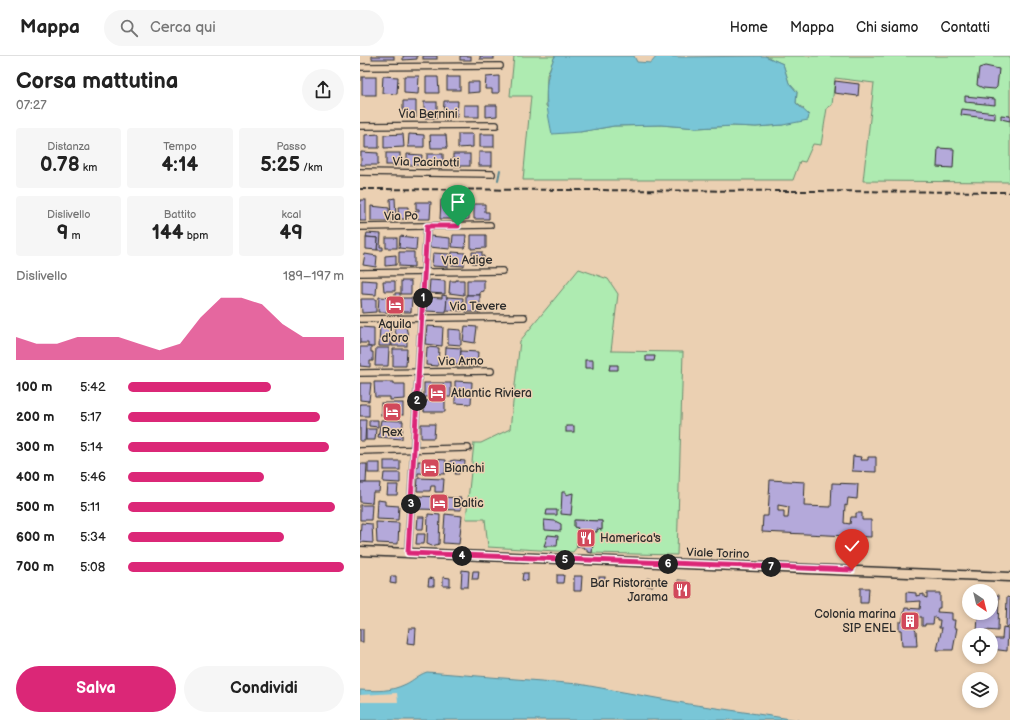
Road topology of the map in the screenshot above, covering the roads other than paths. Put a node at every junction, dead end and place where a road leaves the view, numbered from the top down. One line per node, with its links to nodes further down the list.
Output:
1 (500, 66): 2 (street)
2 (360, 67)
3 (496, 125): 4 (street, Via Bernini)
4 (360, 126)
5 (360, 172): 6 (street, Via Pacinotti)
6 (492, 174)
7 (490, 225): 8 (street, Via Po)
8 (427, 226): 9 (street, Via Po); 11 (street)
9 (360, 227)
10 (502, 271): 11 (street, Via Adige)
11 (424, 272): 12 (street, Via Adige); 14 (street)
12 (360, 273)
13 (524, 317): 14 (street, Via Tevere)
14 (422, 318): 15 (street, Via Tevere); 17 (street)
15 (360, 319)
16 (491, 371): 17 (street, Via Arno)
17 (418, 372): 18 (street, Via Arno); 20 (street)
18 (360, 373)
19 (468, 448): 20 (street)
20 (414, 449): 21 (street); 23 (street)
21 (360, 450)
22 (360, 551): 23 (street, Viale Torino)
23 (408, 553): 24 (street, Viale Torino)
24 (1010, 577)

